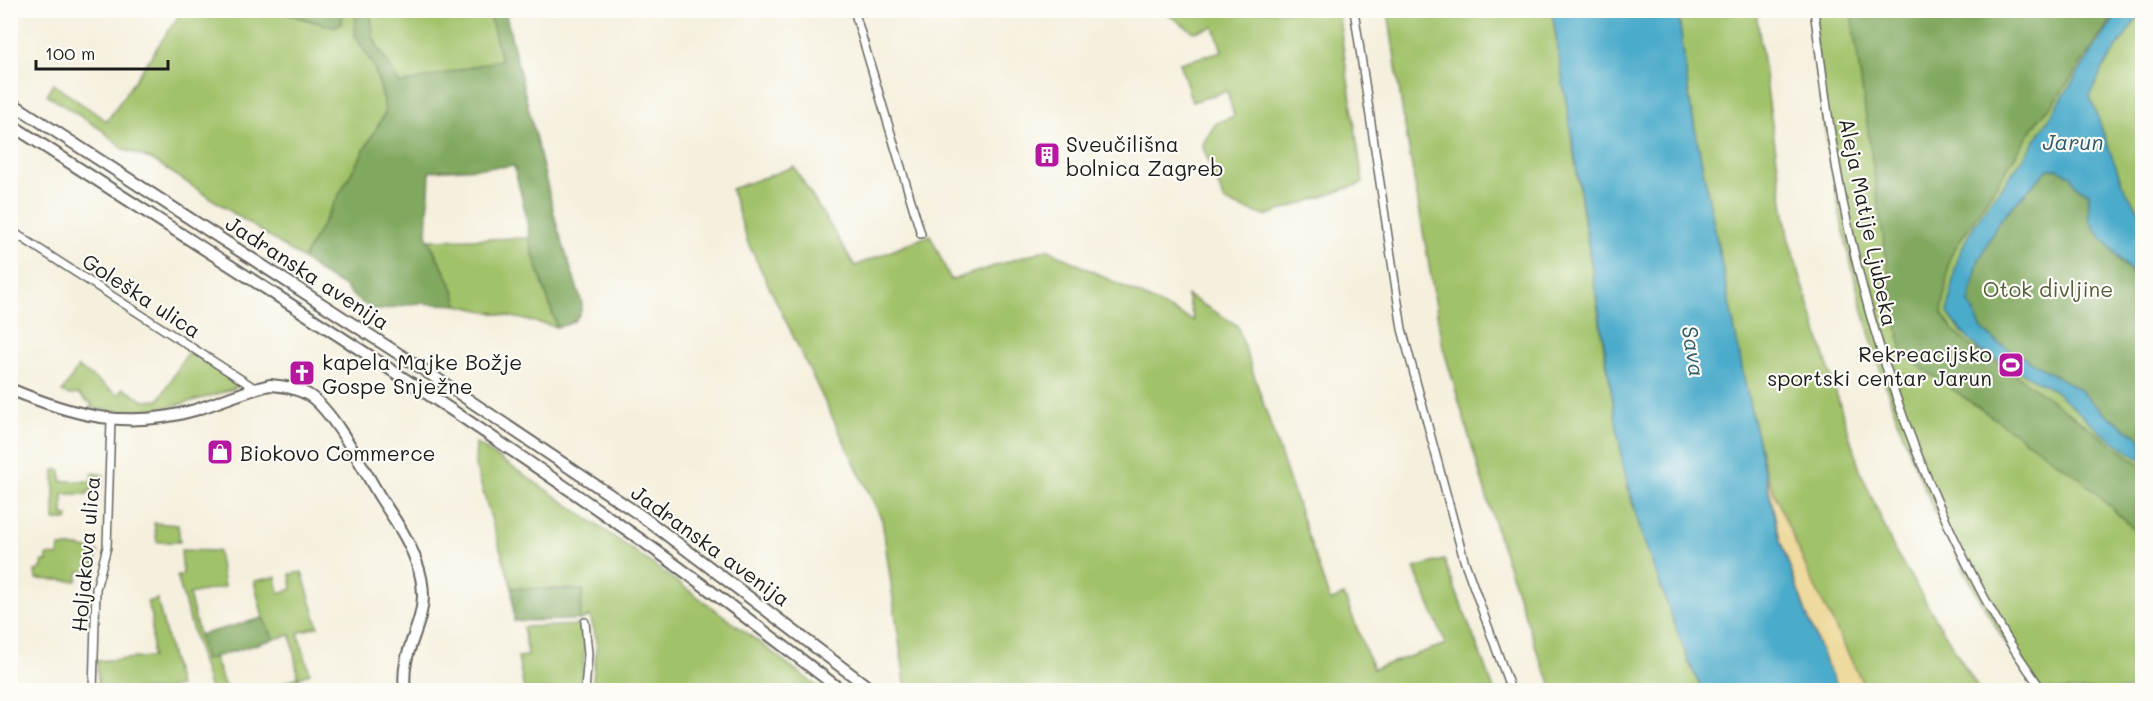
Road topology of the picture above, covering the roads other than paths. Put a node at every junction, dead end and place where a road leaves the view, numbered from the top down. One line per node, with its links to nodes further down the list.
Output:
1 (854, 10): 7 (street)
2 (1354, 10): 17 (street)
3 (1814, 10): 18 (street, Aleja Matije Ljubeka)
4 (10, 102): 16 (main road, Jadranska avenija)
5 (10, 124): 15 (main road, Jadranska avenija)
6 (10, 230): 8 (street, Goleška ulica)
7 (921, 234)
8 (256, 388): 10 (main road); 13 (main road)
9 (10, 389): 10 (main road)
10 (111, 420): 12 (street, Holjakova ulica)
11 (585, 622): 14 (street)
12 (93, 690)
13 (405, 690)
14 (585, 690)
15 (841, 690)
16 (872, 690)
17 (1511, 690)
18 (2042, 690)

